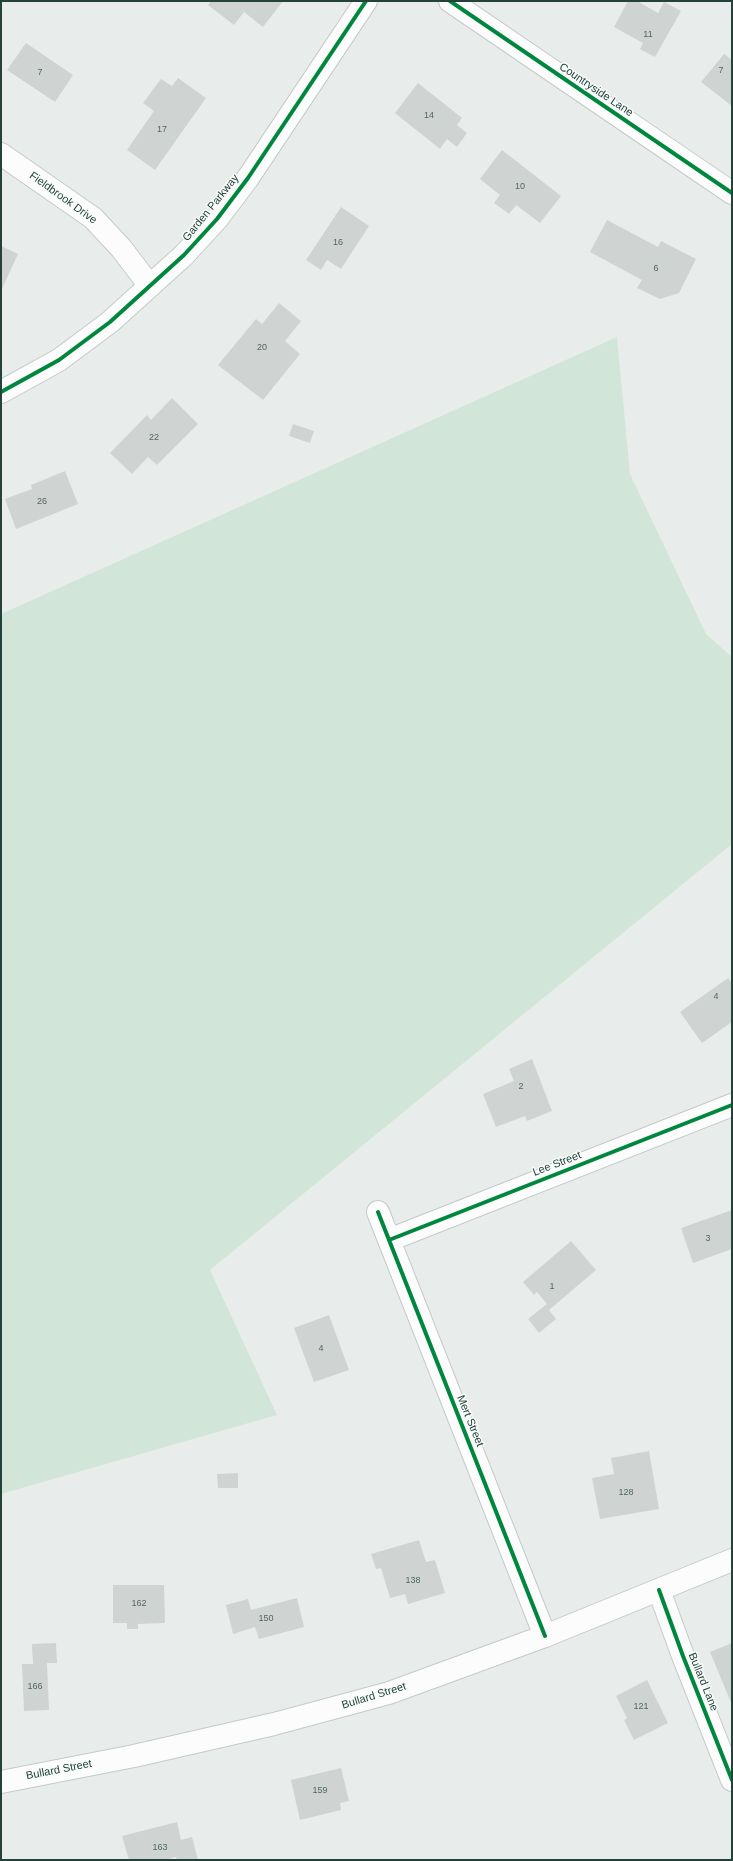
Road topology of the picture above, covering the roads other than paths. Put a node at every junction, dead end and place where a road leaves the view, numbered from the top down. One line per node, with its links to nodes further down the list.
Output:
1 (366, 1): 5 (street, Garden Parkway)
2 (450, 1): 4 (street, Countryside Lane)
3 (1, 154): 5 (street, Fieldbrook Drive)
4 (732, 193)
5 (150, 286): 6 (street, Garden Parkway)
6 (1, 392)
7 (732, 1105): 9 (street, Lee Street)
8 (378, 1212): 9 (street, Mert Street)
9 (389, 1240): 12 (street, Mert Street)
10 (732, 1560): 11 (street, Bullard Street)
11 (659, 1590): 12 (street, Bullard Street); 13 (street, Bullard Lane)
12 (545, 1636): 14 (street, Bullard Street)
13 (732, 1780)
14 (1, 1782)

